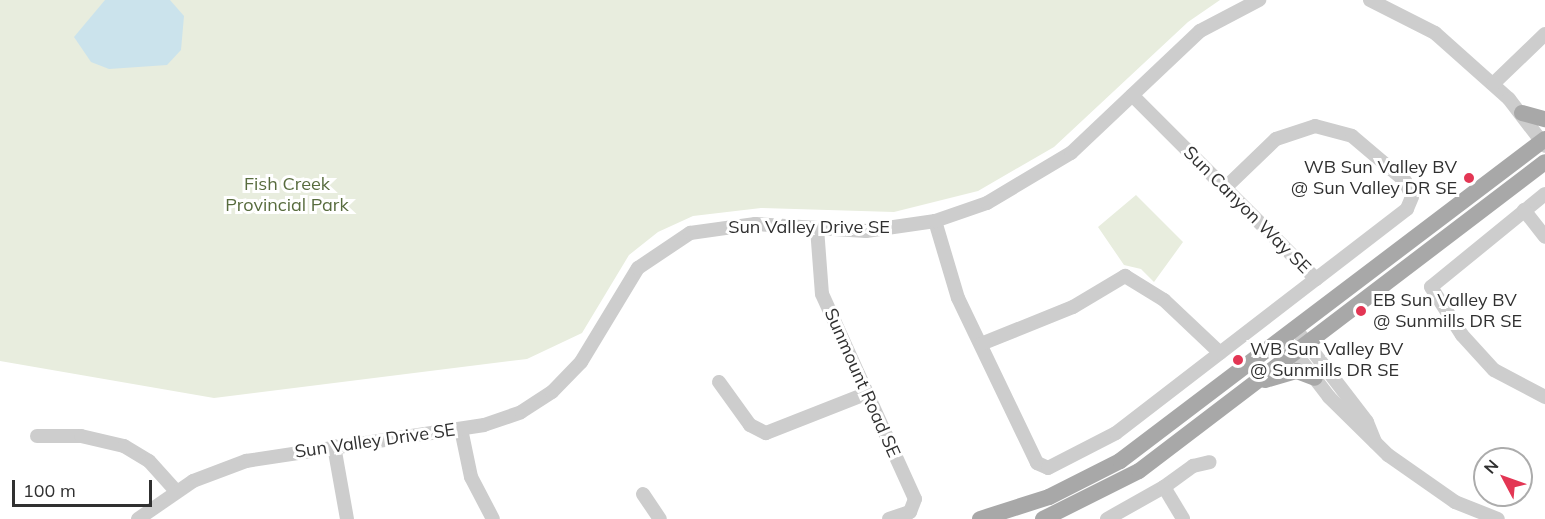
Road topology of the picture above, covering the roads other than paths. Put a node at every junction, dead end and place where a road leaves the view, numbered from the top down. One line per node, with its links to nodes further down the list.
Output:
1 (1259, 0): 6 (street, Sun Valley Drive SE)
2 (1370, 0): 3 (street)
3 (1393, 4): 5 (street)
4 (1545, 34): 5 (street)
5 (1493, 84): 7 (street)
6 (1132, 95): 11 (street, Sun Canyon Way SE); 14 (street, Sun Valley Drive SE)
7 (1522, 113): 8 (main road); 9 (street)
8 (1545, 119)
9 (1544, 142): 18 (main road)
10 (1545, 162): 20 (main road)
11 (1224, 189): 17 (street, Sun Canyon Way SE); 17 (street)
12 (1545, 194): 13 (street)
13 (1524, 210): 16 (street); 26 (street)
14 (935, 221): 15 (street, Sun Valley Drive SE); 19 (street, Sun Canyon Way SE)
15 (817, 228): 25 (street, Sunmount Road SE); 27 (street, Sun Valley Drive SE)
16 (1545, 237)
17 (1316, 279): 21 (street, Sun Canyon Way SE)
18 (1289, 333): 20 (street); 41 (main road)
19 (981, 344): 21 (street); 21 (street, Sun Canyon Way SE)
20 (1300, 348): 22 (street); 24 (main road); 29 (street)
21 (1220, 353)
22 (1315, 378): 24 (main road); 29 (street)
23 (719, 382): 25 (street)
24 (1253, 384): 42 (main road)
25 (864, 394): 40 (street, Sunmount Road SE)
26 (1545, 397)
27 (461, 429): 30 (street, Sun Valley Drive SE); 38 (street)
28 (37, 436): 33 (street)
29 (1375, 442): 35 (street)
30 (334, 446): 33 (street, Sun Valley Drive SE); 37 (street)
31 (1210, 462): 32 (street)
32 (1164, 487): 43 (street); 44 (street)
33 (176, 491): 36 (street, Sun Valley Drive SE)
34 (643, 494): 39 (street)
35 (1473, 515): 45 (street)
36 (138, 519)
37 (347, 519)
38 (493, 519)
39 (660, 519)
40 (889, 519)
41 (980, 519)
42 (1043, 519)
43 (1107, 519)
44 (1184, 519)
45 (1498, 519)

